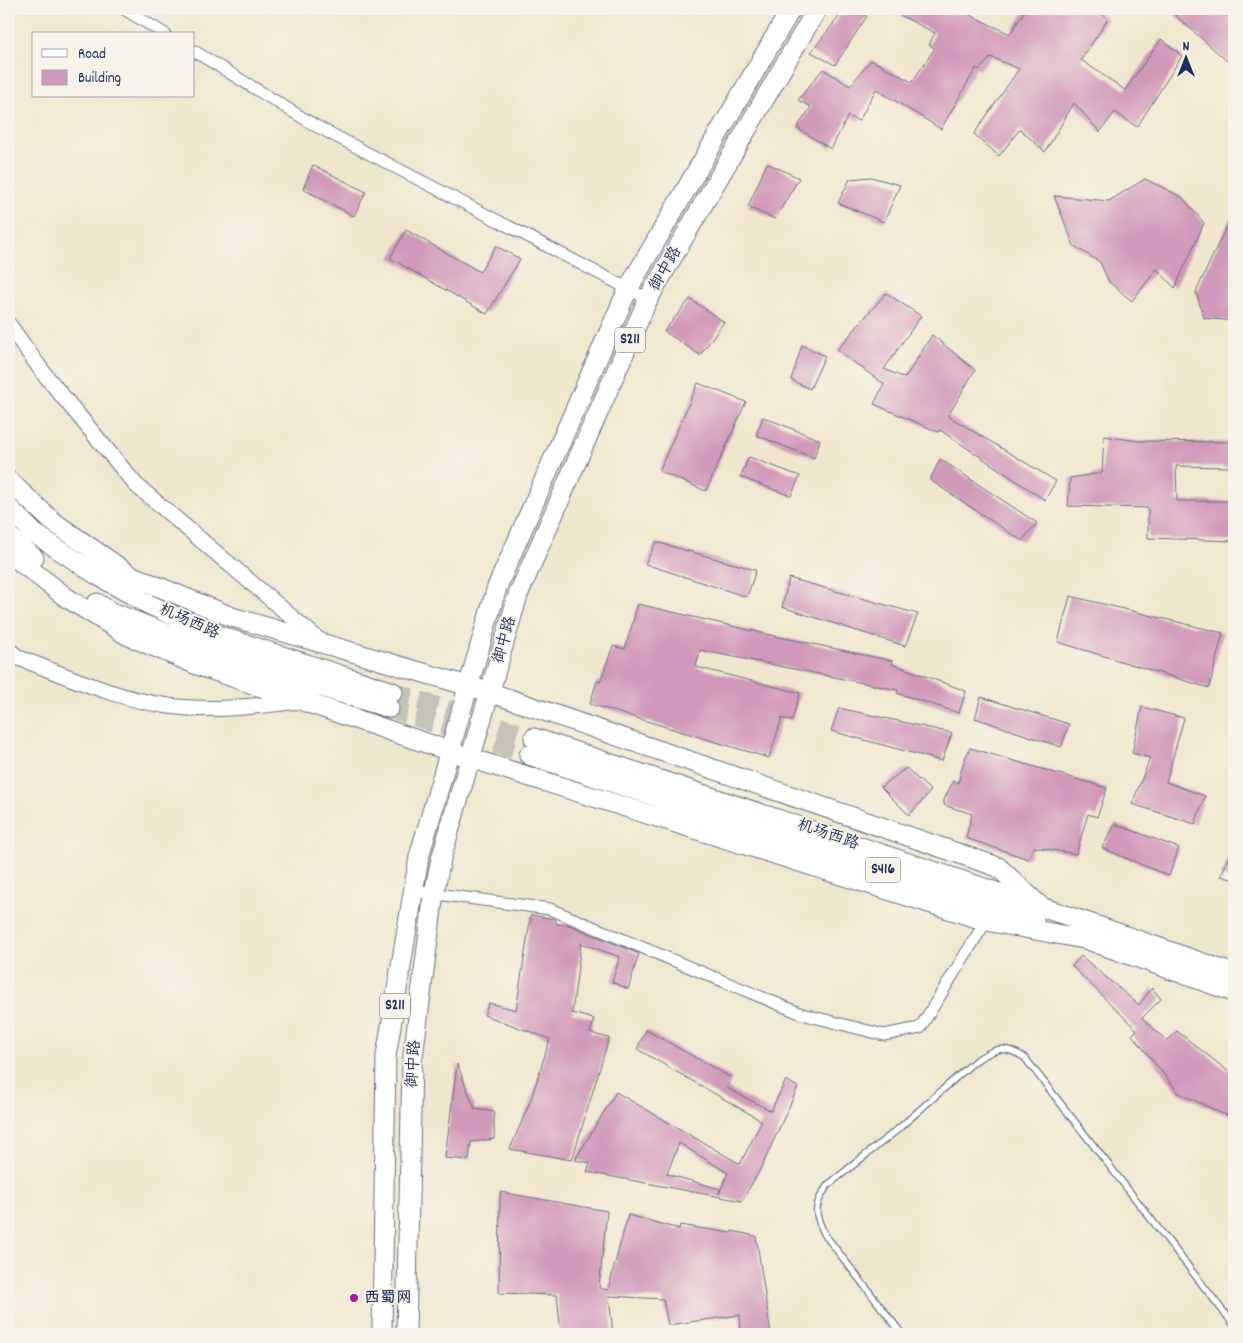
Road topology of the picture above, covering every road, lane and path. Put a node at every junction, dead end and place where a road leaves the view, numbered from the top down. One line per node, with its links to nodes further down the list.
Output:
1 (124, 9): 4 (street)
2 (791, 9): 6 (main road, 御中路 / S211)
3 (817, 9): 7 (main road, 御中路 / S211)
4 (162, 32)
5 (195, 52): 6 (street)
6 (628, 289): 7 (street); 15 (main road, 御中路 / S211)
7 (648, 299): 16 (main road, 御中路 / S211)
8 (9, 325): 13 (street)
9 (9, 481): 13 (main road)
10 (9, 508): 11 (main road, 机场西路)
11 (9, 536)
12 (9, 553): 17 (main road)
13 (324, 644): 15 (main road)
14 (9, 650): 17 (street)
15 (469, 685): 16 (main road); 18 (main road, 御中路 / S211)
16 (489, 692): 19 (main road, 御中路 / S211); 22 (main road)
17 (301, 700): 18 (main road)
18 (450, 751): 19 (main road); 20 (main road, 御中路 / S211)
19 (470, 758): 21 (main road, 御中路 / S211); 23 (main road)
20 (414, 892): 21 (street); 28 (main road, 御中路 / S211)
21 (434, 893): 23 (street); 29 (main road, 御中路 / S211)
22 (1041, 906): 24 (main road, 机场西路 / S416); 25 (main road, 机场西路 / S416)
23 (986, 921): 24 (main road)
24 (1084, 938): 26 (main road, S416)
25 (1234, 974)
26 (1234, 992)
27 (1234, 1325): 30 (lane)
28 (382, 1334)
29 (406, 1334)
30 (902, 1334)

